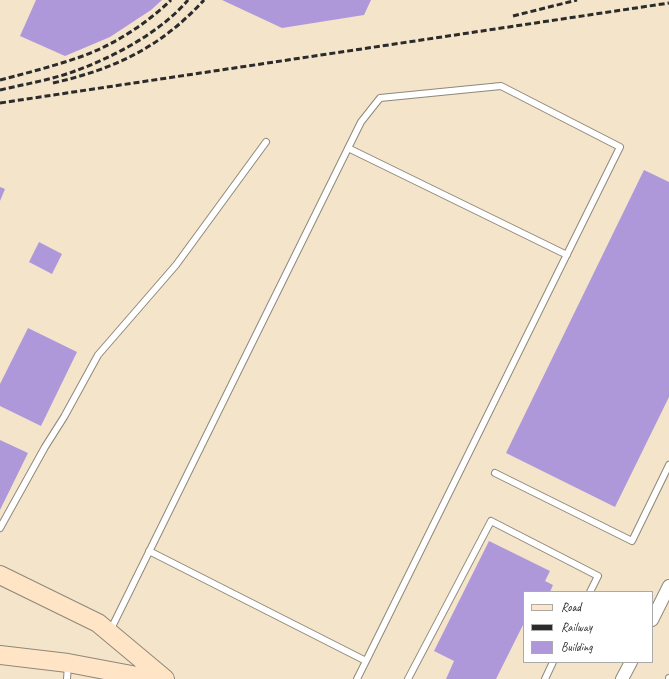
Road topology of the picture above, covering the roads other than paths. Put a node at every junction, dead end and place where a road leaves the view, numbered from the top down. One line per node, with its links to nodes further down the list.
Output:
1 (266, 142): 6 (lane)
2 (348, 148): 3 (lane); 3 (lane); 7 (lane)
3 (567, 255): 14 (lane)
4 (669, 465): 5 (lane)
5 (495, 472)
6 (0, 528)
7 (149, 551): 12 (lane); 14 (lane)
8 (0, 576): 12 (main road)
9 (669, 586): 11 (street)
10 (590, 591): 21 (lane)
11 (653, 618)
12 (109, 633): 19 (main road)
13 (0, 655): 17 (main road)
14 (366, 661): 20 (lane)
15 (553, 663): 22 (lane)
16 (630, 663): 23 (street)
17 (68, 671): 18 (main road)
18 (153, 679)
19 (165, 679)
20 (356, 679)
21 (408, 679)
22 (545, 679)
23 (622, 679)

